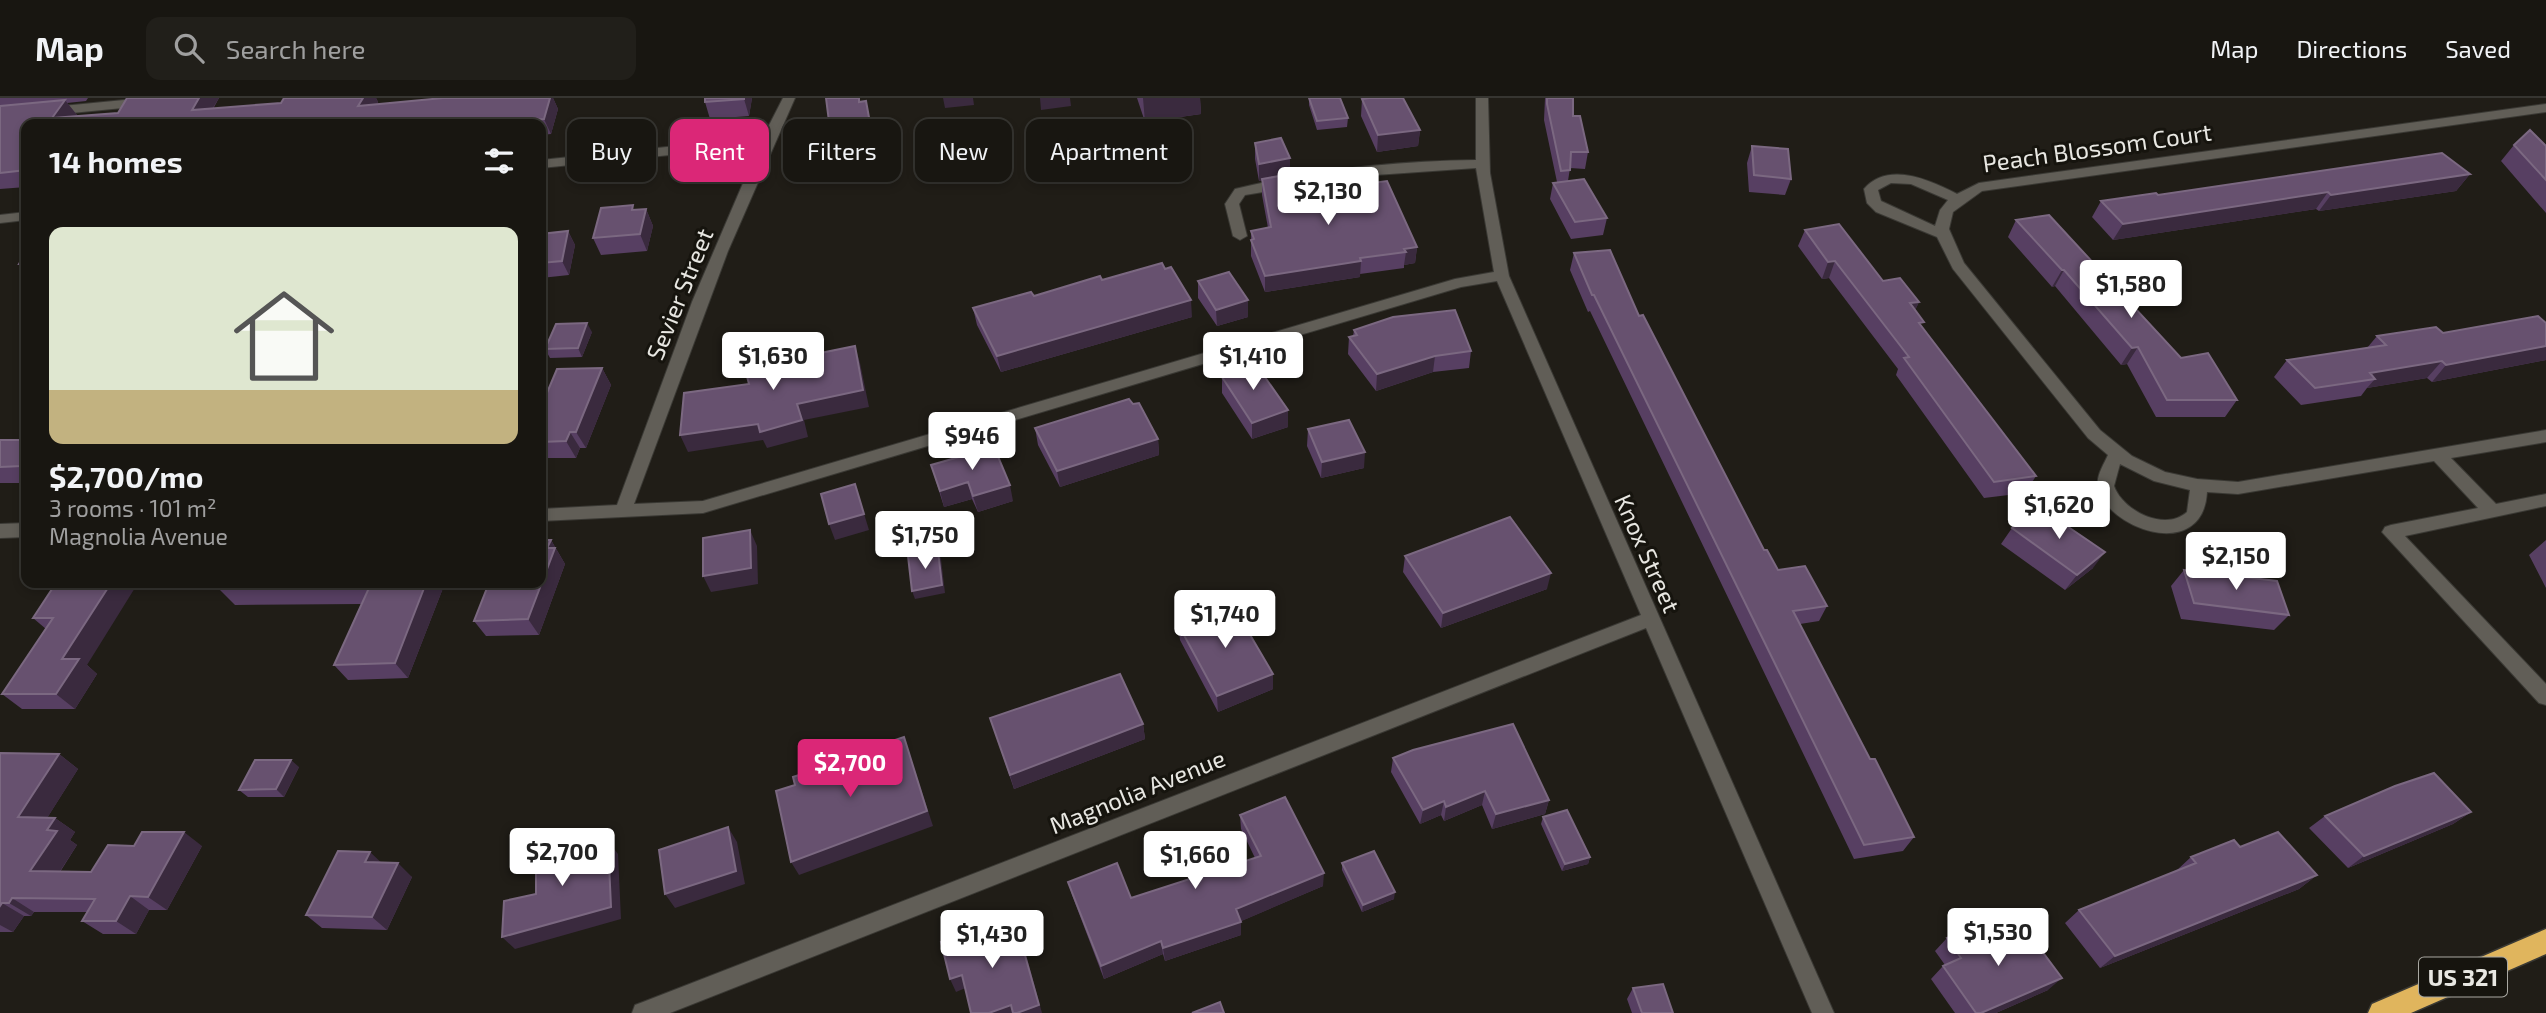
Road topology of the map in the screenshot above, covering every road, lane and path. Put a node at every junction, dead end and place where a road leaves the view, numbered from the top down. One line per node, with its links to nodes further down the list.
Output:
1 (184, 98): 5 (street)
2 (789, 98): 6 (street, Sevier Street)
3 (1482, 98): 9 (street, Knox Street)
4 (2546, 108): 11 (street, Peach Blossom Court)
5 (0, 116)
6 (769, 139)
7 (670, 151): 8 (street)
8 (546, 163)
9 (1482, 164): 15 (street); 16 (street, Knox Street)
10 (751, 182): 23 (street, Sevier Street)
11 (1955, 198): 14 (street, Peach Blossom Court); 14 (street)
12 (21, 217): 13 (street)
13 (0, 219)
14 (1943, 234): 18 (street)
15 (1240, 236)
16 (1502, 276): 23 (street); 27 (street, Knox Street)
17 (2546, 436): 19 (street)
18 (2116, 456): 20 (street); 20 (street)
19 (2439, 456): 20 (street); 22 (street)
20 (2199, 488)
21 (2546, 500): 22 (street)
22 (2491, 510): 28 (street)
23 (624, 512): 24 (street)
24 (546, 515)
25 (21, 530): 26 (street)
26 (0, 531)
27 (1650, 619): 30 (street, Magnolia Avenue); 31 (street, Knox Street)
28 (2546, 697)
29 (2546, 941): 32 (highway, US 321)
30 (643, 1013)
31 (1823, 1013)
32 (2381, 1013)

